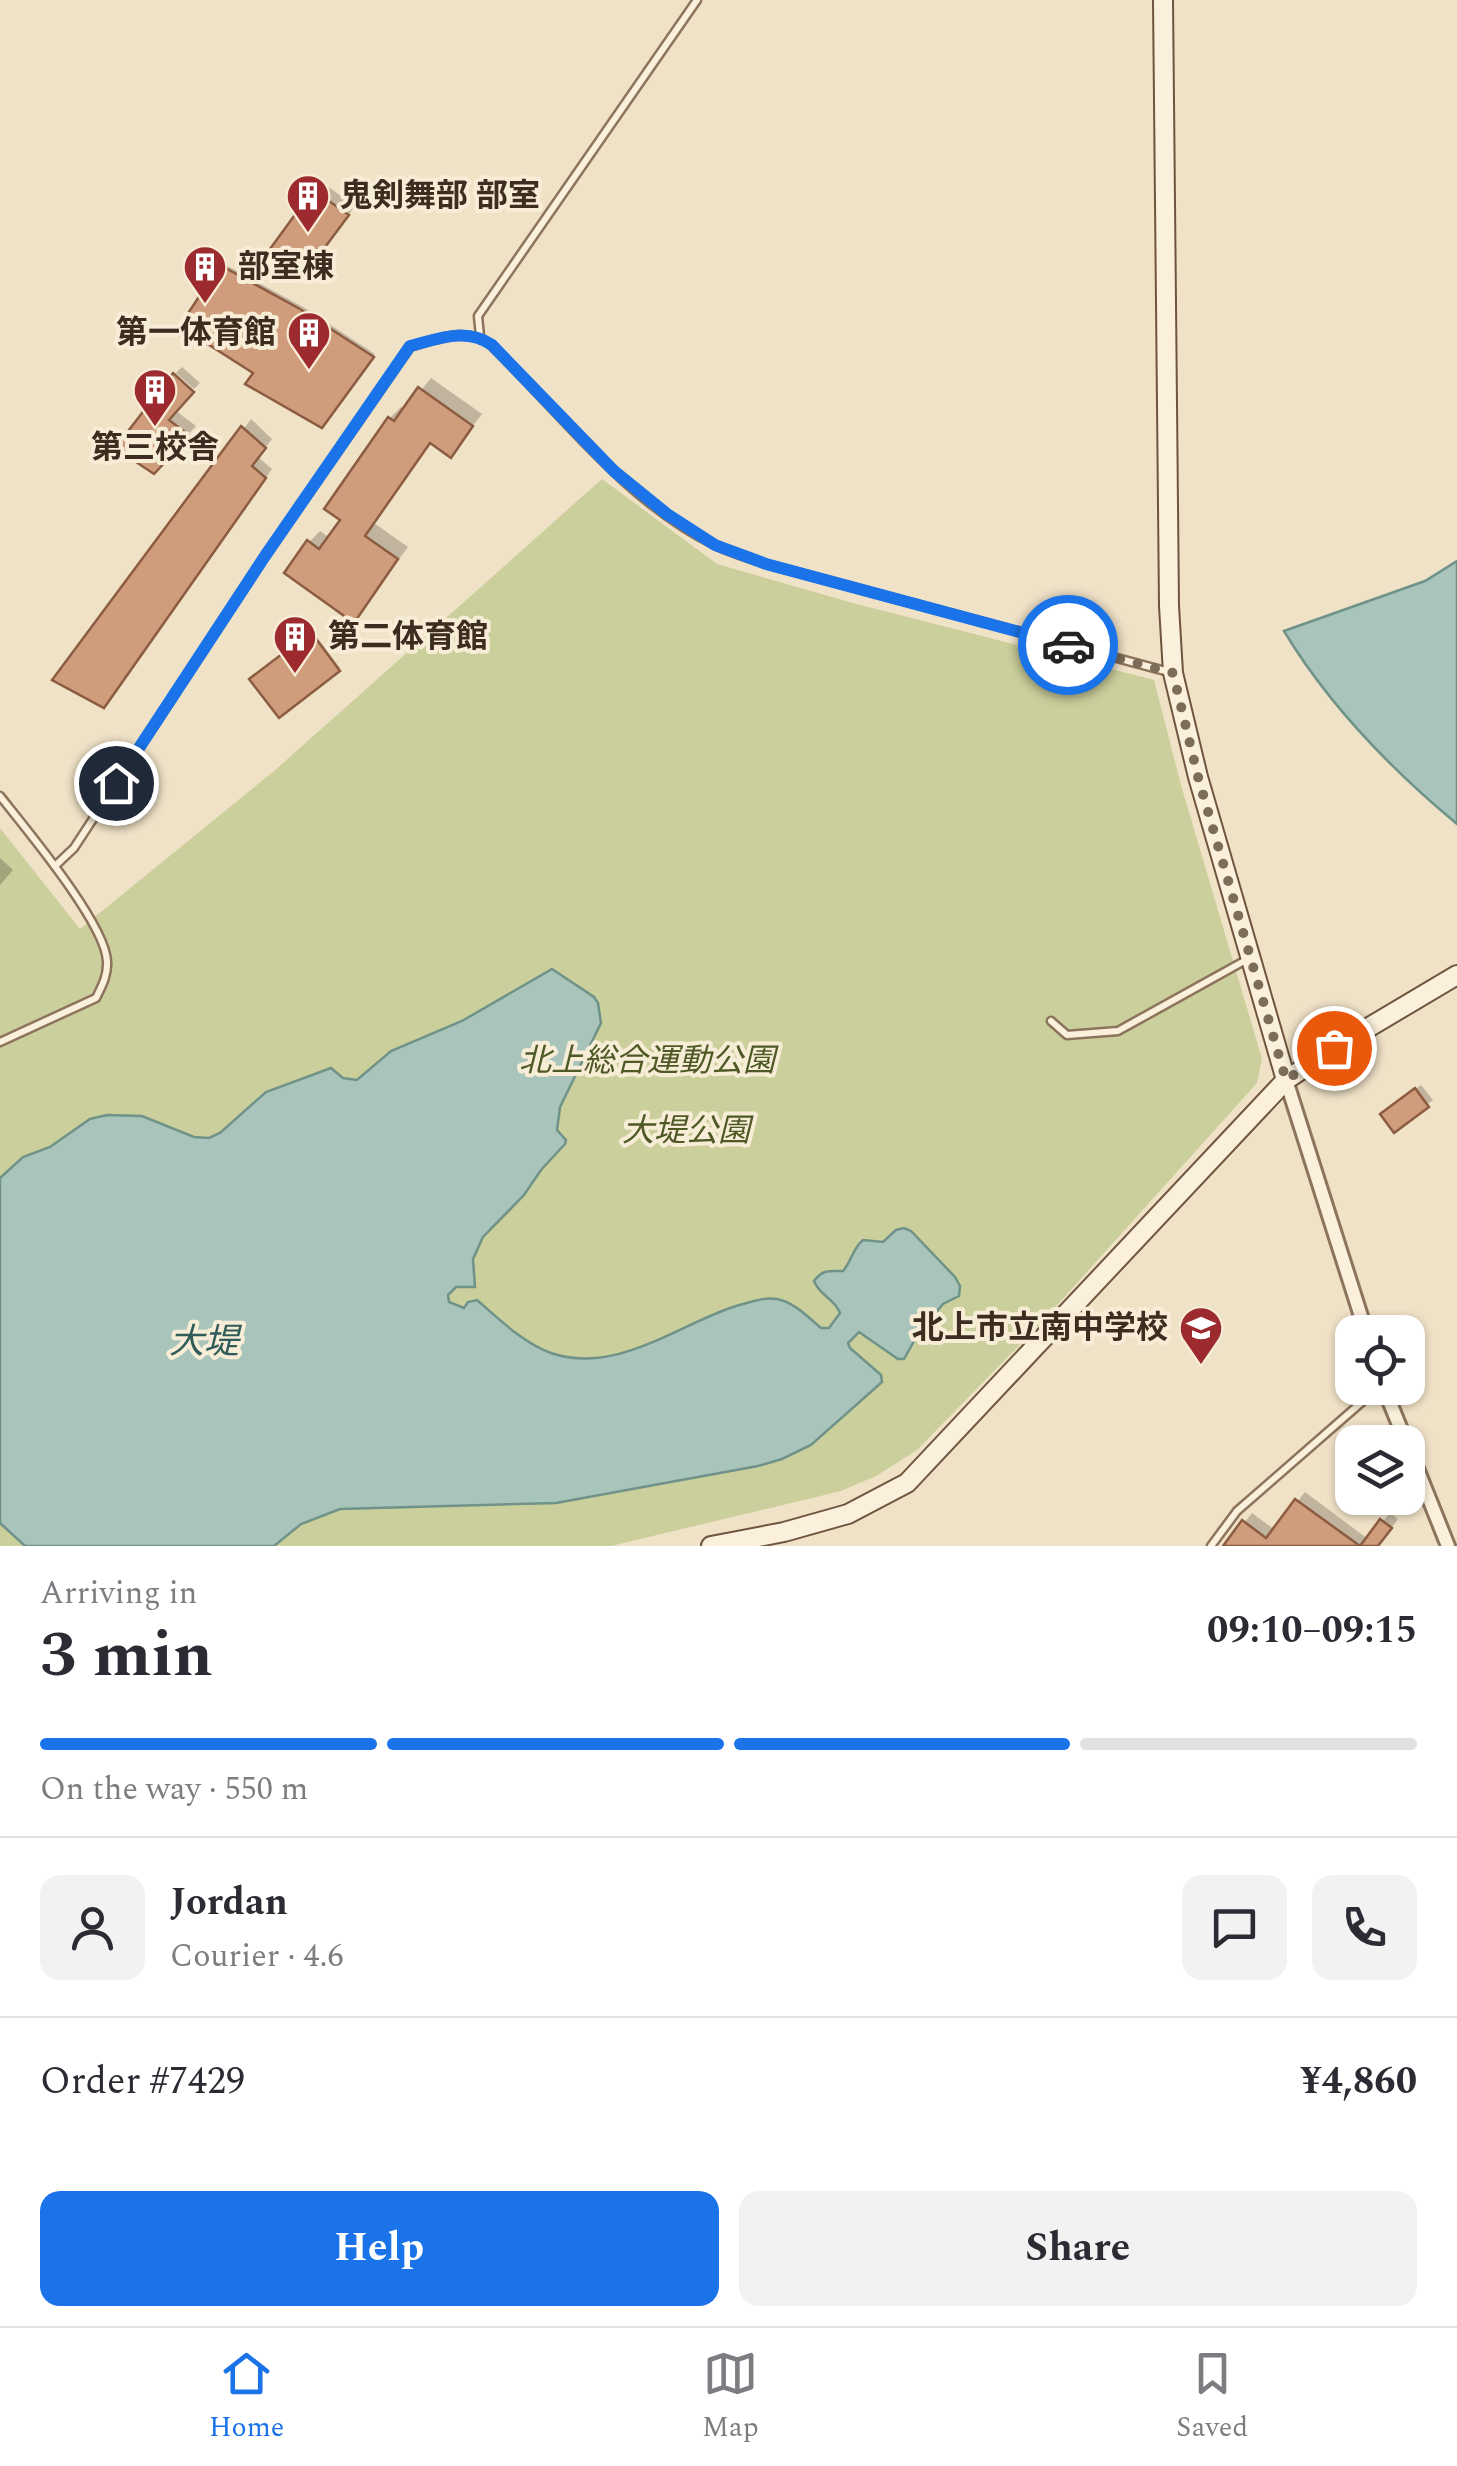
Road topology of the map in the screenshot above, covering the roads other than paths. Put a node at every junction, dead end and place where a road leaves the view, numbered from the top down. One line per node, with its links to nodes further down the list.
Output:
1 (697, 0): 3 (lane)
2 (1163, 0): 4 (street)
3 (480, 336): 4 (lane); 6 (lane)
4 (1173, 673): 7 (street)
5 (0, 796): 6 (lane)
6 (55, 866): 10 (lane)
7 (1250, 956): 9 (lane); 11 (street)
8 (1457, 975): 11 (street)
9 (1052, 1021)
10 (0, 1042)
11 (1286, 1080): 12 (street); 15 (street)
12 (1361, 1315)
13 (1361, 1405): 17 (lane)
14 (1425, 1489): 18 (street)
15 (786, 1539): 16 (street)
16 (711, 1546)
17 (1211, 1546)
18 (1448, 1546)

